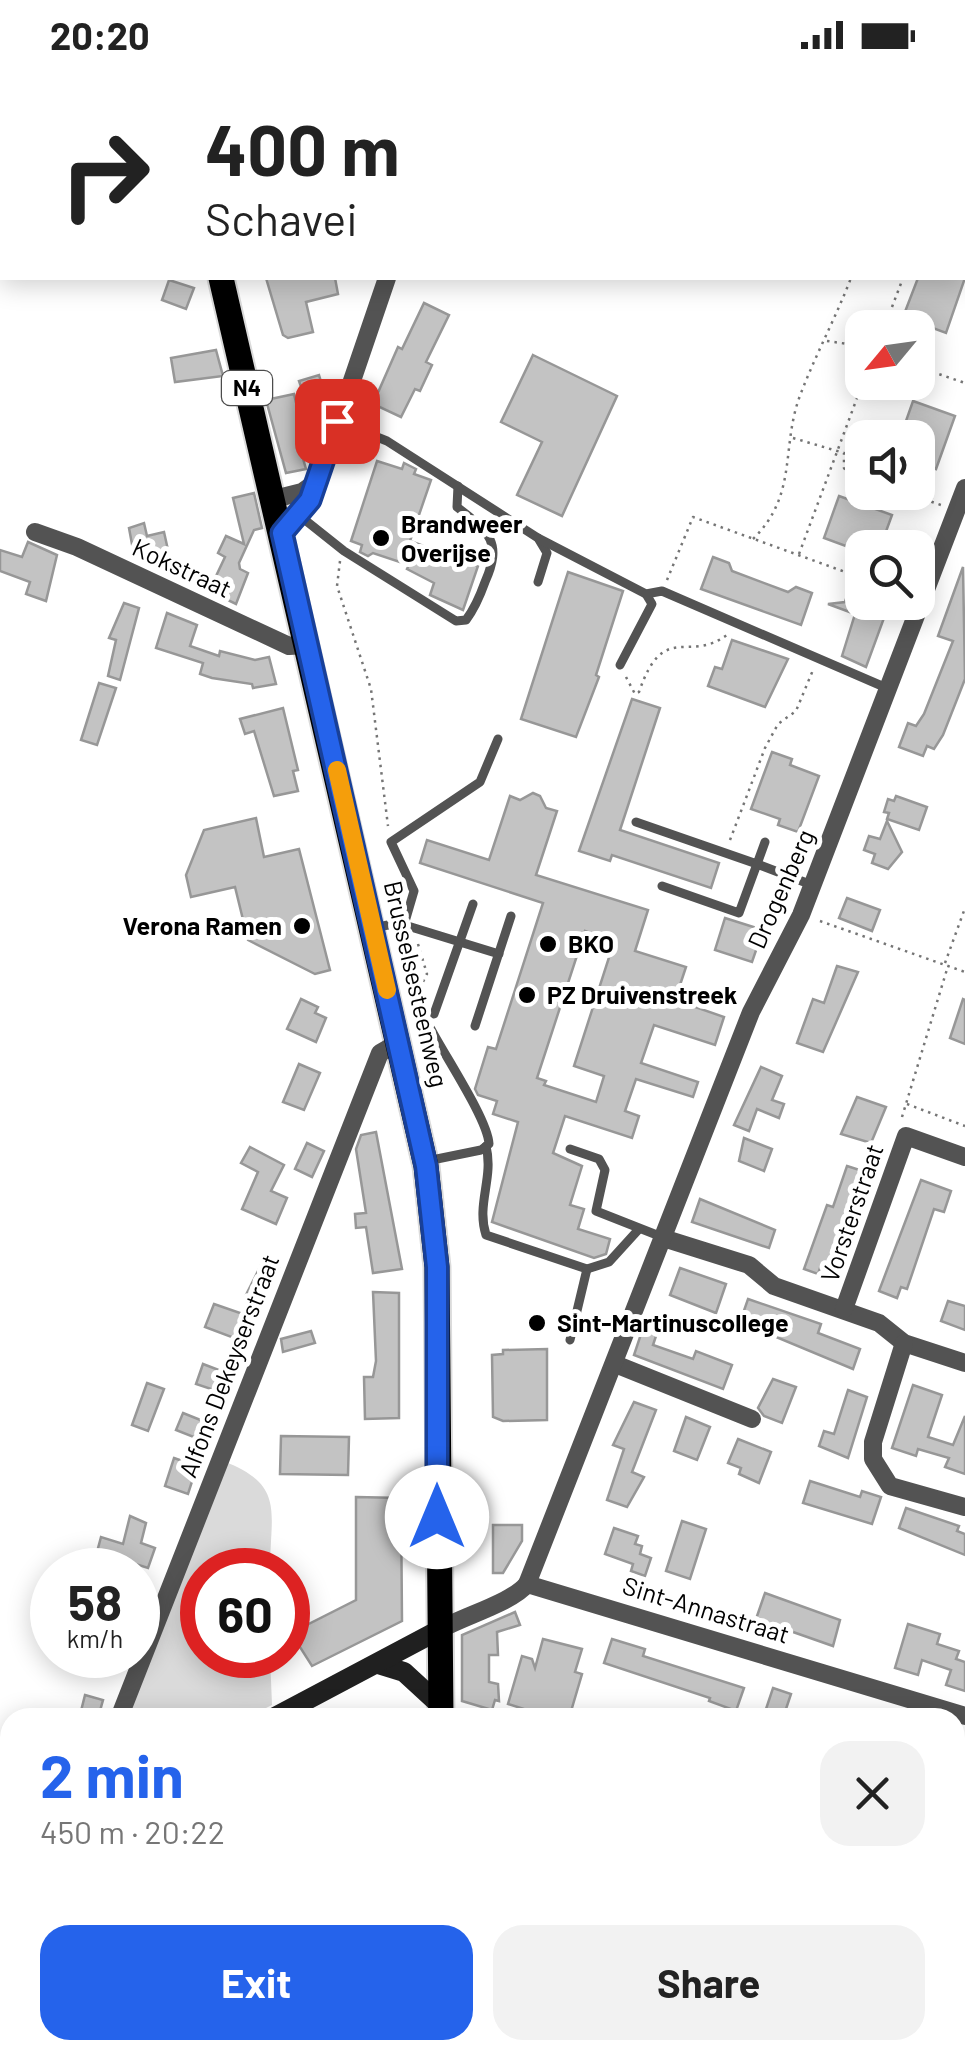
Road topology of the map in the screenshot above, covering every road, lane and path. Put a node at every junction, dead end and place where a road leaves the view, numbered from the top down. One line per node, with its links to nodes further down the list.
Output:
1 (222, 280): 19 (main road, Brusselsesteenweg / N4)
2 (387, 280): 11 (street)
3 (850, 280): 6 (path)
4 (902, 280): 5 (path)
5 (891, 310)
6 (826, 341): 7 (path); 12 (path)
7 (845, 344)
8 (935, 373): 9 (path)
9 (965, 383)
10 (857, 400): 13 (path)
11 (337, 421): 16 (street); 17 (lane)
12 (792, 438): 13 (path); 25 (path)
13 (838, 452): 14 (path); 27 (path)
14 (844, 454): 15 (path)
15 (845, 469)
16 (316, 482): 19 (street); 22 (street)
17 (458, 486): 24 (lane); 26 (lane)
18 (965, 488): 21 (street, Drogenberg)
19 (274, 499): 22 (main road, Brusselsesteenweg / N4)
20 (935, 503): 21 (path)
21 (959, 519): 36 (street, Drogenberg)
22 (291, 524): 26 (lane); 33 (main road, Brusselsesteenweg / N4)
23 (34, 532): 33 (street, Kokstraat)
24 (538, 538): 29 (lane); 31 (lane)
25 (754, 539): 27 (path); 30 (path)
26 (344, 551): 39 (path)
27 (798, 555): 28 (path)
28 (845, 572)
29 (538, 582)
30 (662, 591): 31 (lane); 32 (lane)
31 (646, 594): 35 (lane)
32 (735, 626): 34 (lane); 35 (path)
33 (307, 645): 50 (main road, Brusselsesteenweg / N4)
34 (818, 660): 36 (lane); 41 (path)
35 (620, 665)
36 (888, 689): 44 (street, Drogenberg)
37 (498, 739): 39 (lane)
38 (636, 822): 41 (lane)
39 (391, 842): 49 (lane)
40 (765, 842): 42 (lane)
41 (725, 853): 42 (lane)
42 (757, 864): 43 (lane); 44 (lane)
43 (662, 886)
44 (812, 886): 47 (street, Drogenberg)
45 (473, 904): 51 (lane)
46 (965, 908): 53 (path)
47 (801, 914): 53 (path); 67 (street, Drogenberg)
48 (511, 916): 52 (lane)
49 (409, 926): 50 (lane); 51 (lane); 57 (path)
50 (373, 928): 58 (main road, Brusselsesteenweg / N4)
51 (459, 942): 52 (lane); 55 (lane)
52 (498, 954): 56 (lane)
53 (946, 965): 54 (path); 59 (path)
54 (965, 972)
55 (434, 1014)
56 (475, 1026)
57 (431, 1028): 62 (lane)
58 (399, 1042): 65 (main road, Brusselsesteenweg / N4); 79 (street, Alfons Dekeyserstraat)
59 (905, 1104): 60 (path); 61 (path)
60 (965, 1126)
61 (906, 1136): 64 (street, Vorsterstraat); 69 (street, Vorsterstraat)
62 (486, 1146): 65 (lane); 68 (lane)
63 (570, 1150): 66 (lane)
64 (965, 1157)
65 (425, 1162): 77 (main road, Brusselsesteenweg / N4)
66 (639, 1230): 67 (lane); 68 (lane)
67 (663, 1238): 69 (street); 73 (street, Drogenberg)
68 (587, 1269): 70 (lane)
69 (844, 1310): 71 (street)
70 (570, 1340)
71 (904, 1343): 72 (street); 75 (street)
72 (965, 1362)
73 (615, 1364): 74 (street); 76 (street, Drogenberg)
74 (752, 1419)
75 (965, 1507)
76 (527, 1584): 77 (street); 83 (street, Sint-Annastraat)
77 (440, 1630): 78 (street); 82 (main road, Brusselsesteenweg / N4)
78 (378, 1664): 80 (street); 81 (street)
79 (123, 1708)
80 (293, 1708)
81 (437, 1708)
82 (441, 1708)
83 (938, 1708)

